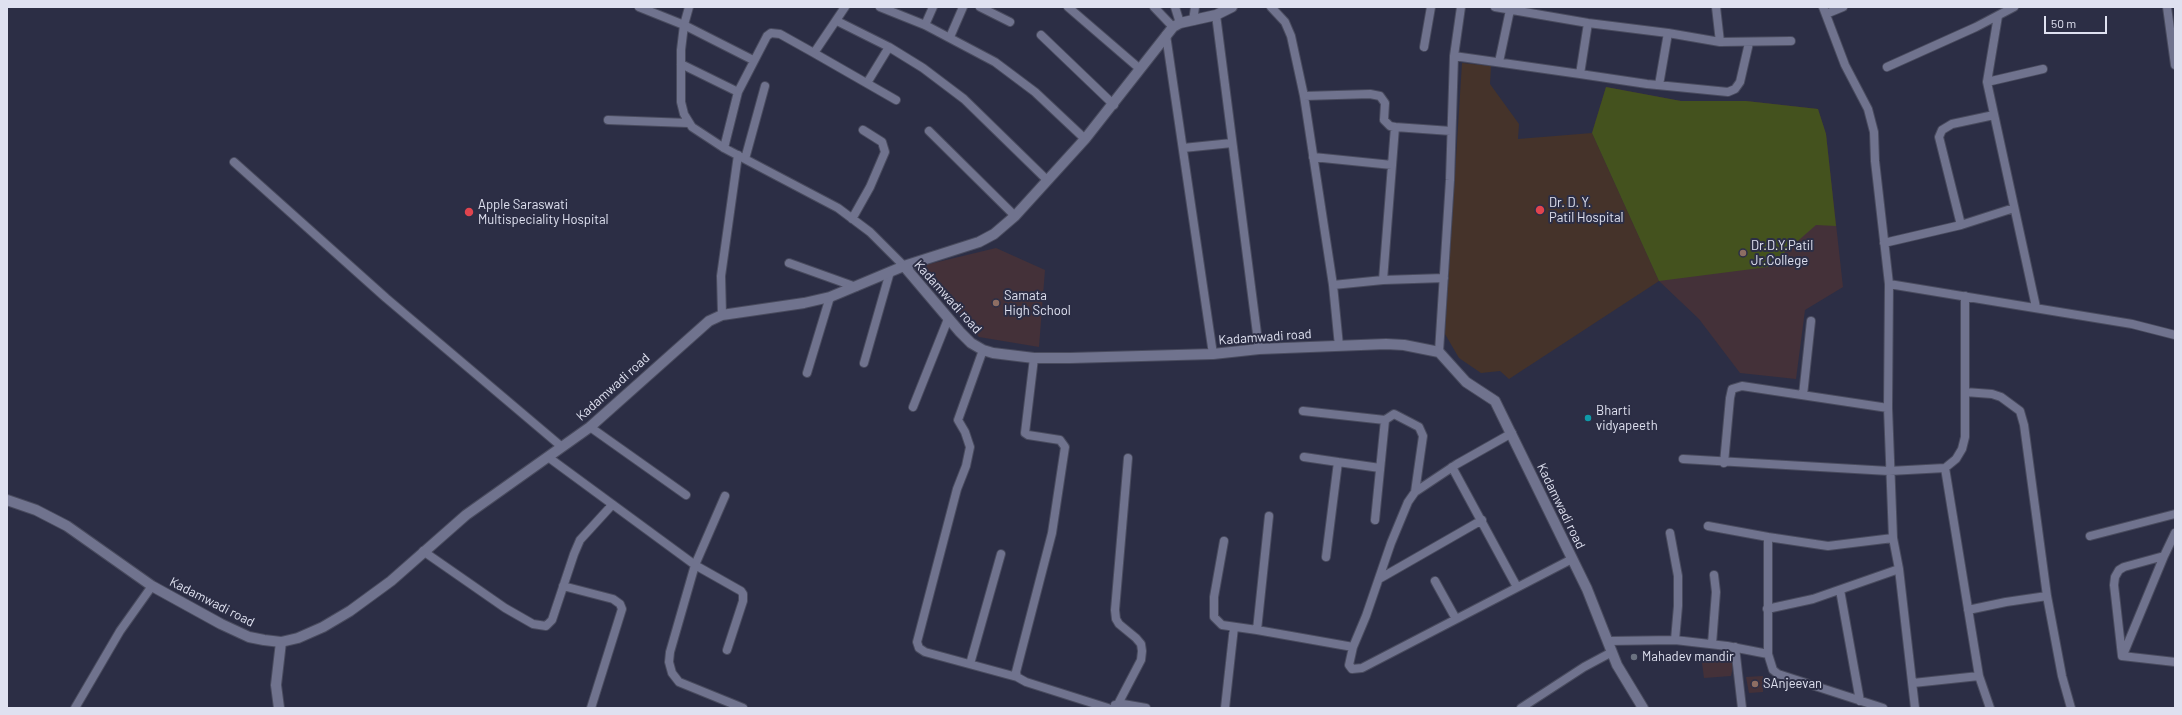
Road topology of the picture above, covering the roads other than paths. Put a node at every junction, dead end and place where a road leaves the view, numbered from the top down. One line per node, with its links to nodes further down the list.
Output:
1 (639, 7): 31 (street)
2 (686, 7): 31 (street)
3 (689, 7): 31 (street)
4 (845, 7): 27 (street)
5 (880, 7): 24 (street)
6 (933, 7): 32 (street)
7 (963, 7): 36 (street)
8 (980, 7): 29 (street)
9 (1068, 7): 49 (street)
10 (1154, 7): 33 (street)
11 (1175, 7): 33 (street)
12 (1195, 7): 28 (street)
13 (1232, 7): 25 (street)
14 (1271, 7): 57 (street)
15 (1431, 7): 41 (street)
16 (1461, 7): 43 (street)
17 (1495, 7): 22 (street)
18 (1716, 7): 38 (street)
19 (1843, 7): 23 (street)
20 (2014, 7): 26 (street)
21 (2167, 7): 47 (street)
22 (1510, 10): 30 (street); 45 (street)
23 (1825, 10): 80 (street)
24 (900, 11): 32 (street)
25 (1216, 15): 28 (street); 68 (street)
26 (1998, 16): 48 (street); 52 (street)
27 (837, 21): 40 (street); 42 (street)
28 (1193, 21): 33 (street)
29 (1010, 22)
30 (1588, 23): 34 (street); 51 (street)
31 (684, 25): 44 (street); 46 (street)
32 (925, 25): 36 (street)
33 (1173, 28): 49 (street); 70 (street)
34 (1668, 33): 38 (street); 54 (street)
35 (1041, 35): 59 (street)
36 (950, 37): 67 (street)
37 (1790, 41): 39 (street)
38 (1720, 42): 39 (street)
39 (1749, 43): 54 (street)
40 (889, 47): 53 (street); 75 (street)
41 (1424, 47)
42 (814, 53): 44 (street); 53 (street)
43 (1454, 56): 45 (street); 66 (street)
44 (753, 60): 56 (street)
45 (1499, 62): 51 (street)
46 (681, 64): 56 (street); 62 (street)
47 (2175, 65)
48 (1887, 67)
49 (1140, 69): 59 (street)
50 (2043, 69): 52 (street)
51 (1580, 74): 54 (street)
52 (1987, 82): 60 (street)
53 (867, 83): 58 (street)
54 (1659, 85)
55 (766, 86): 72 (street)
56 (738, 92): 69 (street)
57 (1304, 96): 63 (street); 71 (street)
58 (896, 100)
59 (1114, 105): 67 (street)
60 (1994, 115): 76 (street); 79 (street)
61 (608, 120): 62 (street)
62 (688, 123): 69 (street)
63 (1395, 127): 66 (street); 74 (street)
64 (863, 130): 78 (street)
65 (929, 131): 77 (street)
66 (1451, 131): 84 (street)
67 (1085, 139): 75 (street)
68 (1232, 144): 70 (street); 97 (street)
69 (724, 148): 72 (street)
70 (1183, 148): 100 (street)
71 (1313, 156): 74 (street); 87 (street)
72 (742, 157): 78 (street); 92 (street)
73 (234, 162): 112 (street)
74 (1392, 165): 85 (street)
75 (1047, 180): 77 (street)
76 (2014, 208): 79 (street); 91 (street)
77 (1015, 216): 82 (street)
78 (852, 219): 82 (street)
79 (1961, 225): 80 (street)
80 (1884, 243): 86 (street)
81 (789, 263): 88 (street)
82 (904, 266): 83 (street, Kadamwadi road); 93 (street, Kadamwadi road)
83 (890, 272): 88 (street, Kadamwadi road); 102 (street)
84 (1444, 278): 85 (street); 99 (street)
85 (1383, 280): 87 (street)
86 (1889, 284): 89 (street); 107 (street)
87 (1333, 285): 96 (street)
88 (856, 287): 90 (street, Kadamwadi road)
89 (1966, 296): 91 (street); 104 (street)
90 (830, 297): 92 (street, Kadamwadi road); 103 (street)
91 (2036, 307): 95 (street)
92 (722, 315): 110 (street, Kadamwadi road)
93 (948, 319): 98 (street, Kadamwadi road); 106 (street)
94 (1811, 321): 105 (street)
95 (2175, 335)
96 (1339, 346): 97 (street, Kadamwadi road); 99 (street, Kadamwadi road)
97 (1259, 349): 100 (street, Kadamwadi road)
98 (982, 350): 101 (street, Kadamwadi road); 170 (street)
99 (1438, 352): 111 (street, Kadamwadi road)
100 (1214, 354): 101 (street, Kadamwadi road)
101 (1034, 358): 172 (street)
102 (864, 363)
103 (807, 373)
104 (1965, 392): 121 (street); 153 (street)
105 (1803, 395): 107 (street); 118 (street)
106 (913, 407)
107 (1888, 408): 122 (street)
108 (1303, 411): 109 (street)
109 (1385, 420): 119 (street); 123 (street)
110 (590, 427): 112 (street, Kadamwadi road); 124 (street)
111 (1512, 432): 120 (street); 143 (street, Kadamwadi road)
112 (562, 447): 113 (street, Kadamwadi road)
113 (548, 456): 127 (street); 139 (street, Kadamwadi road)
114 (1304, 457): 117 (street)
115 (1128, 458): 175 (street)
116 (1683, 459): 118 (street)
117 (1338, 462): 119 (street); 141 (street)
118 (1724, 463): 122 (street)
119 (1380, 468): 130 (street)
120 (1452, 468): 123 (street); 131 (street)
121 (1945, 468): 122 (street); 155 (street)
122 (1889, 471): 137 (street)
123 (1415, 492): 147 (street)
124 (686, 495)
125 (726, 496): 144 (street)
126 (7, 500): 149 (street, Kadamwadi road)
127 (612, 505): 144 (street); 150 (street)
128 (2175, 514): 135 (street)
129 (1269, 516): 158 (street)
130 (1375, 520)
131 (1482, 520): 147 (street); 151 (street)
132 (1708, 526): 136 (street)
133 (1670, 532): 159 (street)
134 (2175, 533): 142 (street)
135 (2090, 536)
136 (1768, 537): 137 (street); 154 (street)
137 (1893, 538): 145 (street)
138 (1224, 541): 157 (street)
139 (423, 551): 150 (street); 161 (street, Kadamwadi road)
140 (1001, 554): 170 (street)
141 (1326, 556)
142 (2164, 556): 168 (street); 168 (street)
143 (1572, 559): 151 (street); 160 (street, Kadamwadi road)
144 (695, 565): 165 (street); 179 (street)
145 (1899, 569): 152 (street); 173 (street)
146 (1714, 575): 162 (street)
147 (1379, 579): 163 (street)
148 (1435, 581): 156 (street)
149 (152, 586): 161 (street, Kadamwadi road); 176 (street)
150 (563, 586): 178 (street)
151 (1517, 587): 156 (street)
152 (1840, 590): 154 (street); 174 (street)
153 (2048, 596): 155 (street); 188 (street)
154 (1767, 609): 167 (street)
155 (1968, 610): 171 (street)
156 (1456, 618): 163 (street)
157 (1234, 627): 158 (street); 181 (street)
158 (1257, 630): 163 (street)
159 (1675, 640): 160 (street); 162 (street)
160 (1608, 641): 166 (street, Kadamwadi road)
161 (281, 642): 177 (street)
162 (1712, 644): 164 (street)
163 (1353, 647)
164 (1734, 648): 167 (street); 184 (street)
165 (727, 650)
166 (1612, 652): 182 (street); 183 (street, Kadamwadi road)
167 (1768, 654): 174 (street)
168 (2122, 656): 169 (street)
169 (2175, 662)
170 (970, 664): 172 (street)
171 (1979, 676): 173 (street); 187 (street)
172 (1017, 677): 175 (street)
173 (1913, 683): 186 (street)
174 (1860, 701): 185 (street)
175 (1112, 707): 180 (street)
176 (75, 708)
177 (279, 708)
178 (592, 708)
179 (743, 708)
180 (1146, 708)
181 (1225, 708)
182 (1521, 708)
183 (1643, 708)
184 (1742, 708)
185 (1883, 708)
186 (1916, 708)
187 (1990, 708)
188 (2071, 708)

